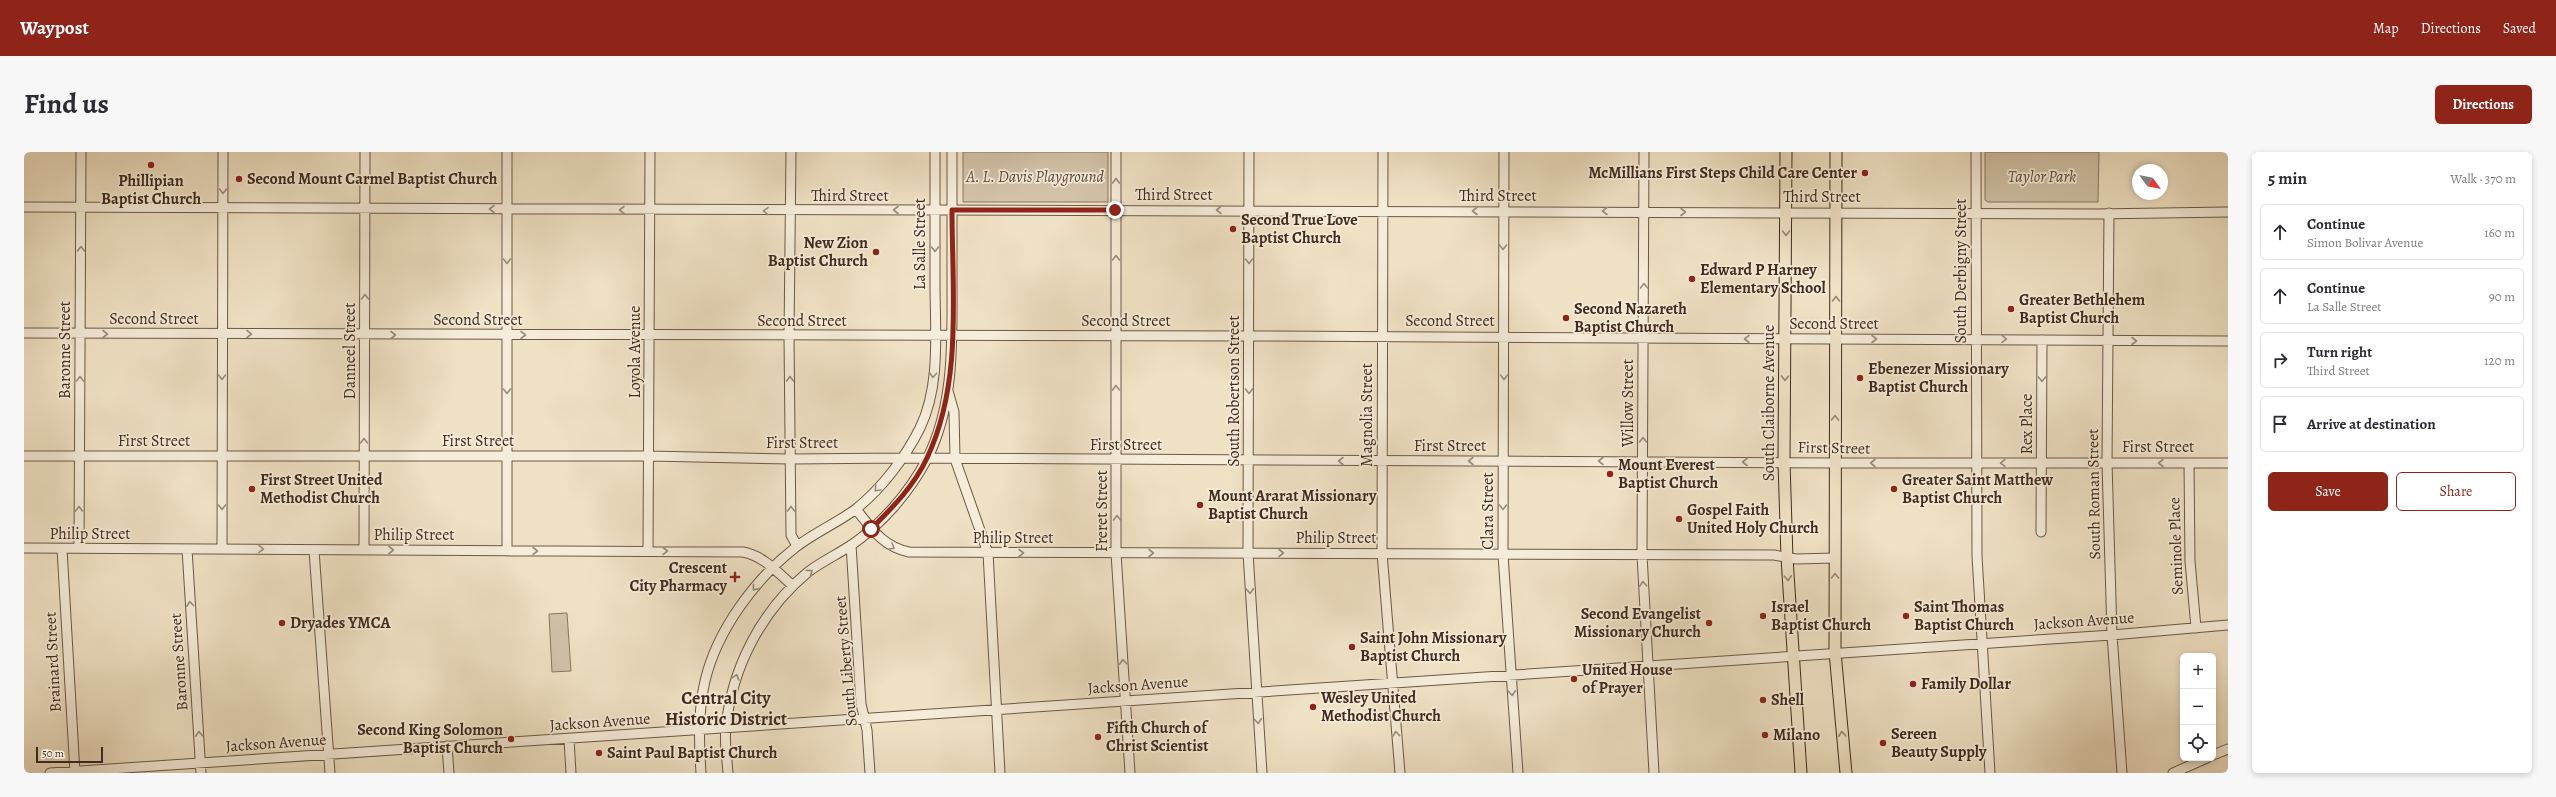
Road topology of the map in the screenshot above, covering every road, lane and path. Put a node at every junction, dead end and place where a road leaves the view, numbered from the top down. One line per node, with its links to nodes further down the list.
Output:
1 (81, 152): 18 (street, Baronne Street)
2 (223, 152): 19 (street, one-way to 19)
3 (366, 152): 20 (street, Danneel Street)
4 (507, 152): 21 (street)
5 (650, 152): 22 (street, Loyola Avenue)
6 (792, 152): 27 (street)
7 (936, 152): 23 (street, La Salle Street)
8 (952, 152): 24 (street, La Salle Street)
9 (1116, 152): 25 (street, Freret Street, one-way to 9)
10 (1249, 152): 26 (street, South Robertson Street)
11 (1383, 152): 28 (street, Magnolia Street)
12 (1504, 152): 29 (street, Clara Street)
13 (1644, 152): 30 (street, Willow Street)
14 (1786, 152): 31 (main road, South Claiborne Avenue)
15 (1836, 152): 32 (main road)
16 (1976, 152): 34 (street, South Derbigny Street)
17 (24, 207): 18 (street, Third Street)
18 (81, 207): 19 (street, Third Street); 37 (street, Baronne Street, one-way to 18)
19 (223, 208): 20 (street, Third Street); 38 (street)
20 (365, 208): 21 (street, Third Street, one-way to 20); 39 (street, Danneel Street, one-way to 20)
21 (507, 209): 22 (street, Third Street, one-way to 21); 40 (street, one-way to 40)
22 (650, 210): 27 (street, Third Street, one-way to 22); 42 (street, Loyola Avenue)
23 (935, 210): 24 (street, Third Street); 27 (street, Third Street, one-way to 27); 44 (street, La Salle Street, one-way to 44)
24 (952, 210): 25 (street, Third Street); 41 (street, La Salle Street)
25 (1115, 210): 26 (street, Third Street, one-way to 25); 47 (street, Freret Street, one-way to 25)
26 (1249, 210): 28 (street, Third Street); 45 (street, South Robertson Street, one-way to 45)
27 (791, 211): 43 (street)
28 (1383, 211): 29 (street, Third Street, one-way to 28); 46 (street, Magnolia Street)
29 (1503, 211): 30 (street, Third Street, one-way to 29); 48 (street, Clara Street, one-way to 48)
30 (1644, 211): 31 (street, Third Street, one-way to 31); 50 (street, Willow Street, one-way to 30)
31 (1786, 212): 32 (street, Third Street); 51 (main road, South Claiborne Avenue, one-way to 51)
32 (1836, 212): 34 (street, Third Street); 49 (main road, one-way to 32)
33 (2228, 212): 35 (street, Third Street)
34 (1976, 213): 35 (street, Third Street); 52 (street, South Derbigny Street)
35 (2109, 214): 54 (street, South Roman Street)
36 (24, 333): 37 (street, Second Street)
37 (80, 334): 38 (street, Second Street, one-way to 38); 58 (street, Baronne Street, one-way to 37)
38 (222, 334): 39 (street, Second Street, one-way to 39); 59 (street, one-way to 59)
39 (365, 335): 40 (street, Second Street, one-way to 40); 60 (street, Danneel Street, one-way to 39)
40 (507, 335): 42 (street, Second Street, one-way to 42); 61 (street, one-way to 61)
41 (952, 335): 44 (street, Second Street); 47 (street, Second Street); 56 (street, La Salle Street)
42 (650, 336): 43 (street, Second Street); 62 (street, Loyola Avenue)
43 (789, 336): 44 (street, Second Street); 65 (street, one-way to 43)
44 (935, 336): 63 (street, La Salle Street, one-way to 63)
45 (1248, 336): 46 (street, Second Street); 47 (street, Second Street); 68 (street, South Robertson Street, one-way to 68)
46 (1382, 336): 48 (street, Second Street); 69 (street, Magnolia Street)
47 (1116, 337): 67 (street, Freret Street, one-way to 47)
48 (1504, 337): 50 (street, Second Street); 70 (street, Clara Street, one-way to 70)
49 (1835, 338): 51 (street, Second Street); 52 (street, Second Street, one-way to 52); 75 (main road, one-way to 49)
50 (1644, 339): 51 (street, Second Street, one-way to 50); 71 (street, Willow Street, one-way to 50)
51 (1786, 339): 72 (main road, South Claiborne Avenue, one-way to 72)
52 (1976, 339): 53 (street, Second Street, one-way to 53); 76 (street, South Derbigny Street)
53 (2042, 340): 54 (street, Second Street); 73 (street, Rex Place, one-way to 73)
54 (2109, 340): 55 (street, Second Street, one-way to 55); 74 (street, South Roman Street)
55 (2228, 341)
56 (947, 391): 64 (street, La Salle Street); 66 (street)
57 (24, 456): 58 (street, First Street)
58 (80, 456): 59 (street, First Street); 85 (street, Baronne Street, one-way to 58)
59 (222, 456): 60 (street, First Street); 88 (street, one-way to 88)
60 (364, 456): 61 (street, First Street); 90 (street, Danneel Street)
61 (507, 456): 62 (street, First Street); 91 (street)
62 (649, 456): 65 (street, First Street); 92 (street, Loyola Avenue)
63 (902, 458): 64 (street, First Street); 65 (street, First Street); 79 (street, La Salle Street, one-way to 79)
64 (927, 458): 66 (street, First Street); 80 (street, La Salle Street)
65 (791, 459): 83 (street, one-way to 65)
66 (955, 459): 67 (street, First Street); 93 (street)
67 (1117, 460): 68 (street, First Street); 94 (street, Freret Street, one-way to 67)
68 (1249, 460): 69 (street, First Street, one-way to 68); 95 (street, South Robertson Street)
69 (1382, 461): 70 (street, First Street, one-way to 69); 96 (street, Magnolia Street)
70 (1504, 461): 71 (street, First Street, one-way to 70); 97 (street, Clara Street, one-way to 97)
71 (1643, 461): 72 (street, First Street, one-way to 71); 98 (street, Willow Street)
72 (1784, 462): 75 (street, First Street); 99 (main road, South Claiborne Avenue)
73 (2042, 462): 74 (street, First Street); 76 (street, First Street, one-way to 76); 81 (street, Rex Place)
74 (2107, 462): 77 (street, First Street, one-way to 74); 105 (street, South Roman Street)
75 (1834, 463): 76 (street, First Street, one-way to 75); 100 (main road)
76 (1975, 463): 106 (street, South Derbigny Street)
77 (2189, 463): 78 (street, First Street); 104 (street, Seminole Place)
78 (2228, 463)
79 (856, 509): 80 (street, Philip Street); 83 (street, La Salle Street)
80 (871, 529): 82 (street, La Salle Street); 93 (street, Philip Street, one-way to 93)
81 (2041, 532)
82 (851, 545): 102 (street, La Salle Street, one-way to 82); 115 (street, South Liberty Street)
83 (797, 546): 101 (street, La Salle Street)
84 (24, 548): 86 (street, Philip Street)
85 (79, 548): 86 (street, Philip Street); 87 (street, Philip Street)
86 (62, 549): 125 (street, Brainard Street)
87 (187, 549): 88 (street, Philip Street); 124 (street, Baronne Street, one-way to 87)
88 (222, 549): 89 (street, Philip Street, one-way to 89)
89 (314, 550): 90 (street, Philip Street); 121 (street)
90 (364, 550): 91 (street, Philip Street, one-way to 91)
91 (507, 551): 92 (street, Philip Street, one-way to 92)
92 (648, 551): 101 (street, Philip Street, one-way to 101)
93 (988, 553): 94 (street, Philip Street, one-way to 94); 114 (street)
94 (1116, 553): 95 (street, Philip Street, one-way to 95); 113 (street, Freret Street, one-way to 94)
95 (1248, 553): 96 (street, Philip Street, one-way to 96); 112 (street, South Robertson Street, one-way to 112)
96 (1382, 553): 97 (street, Philip Street); 111 (street, Magnolia Street)
97 (1503, 555): 98 (street, Philip Street); 110 (street, Clara Street)
98 (1642, 555): 99 (street, Philip Street); 109 (street, Willow Street, one-way to 98)
99 (1787, 558): 100 (street, Philip Street); 108 (main road, South Claiborne Avenue, one-way to 108)
100 (1835, 558): 107 (main road, one-way to 100)
101 (772, 567): 102 (street, Philip Street); 117 (street, La Salle Street, one-way to 117)
102 (792, 586): 116 (street, La Salle Street, one-way to 102)
103 (2228, 625): 104 (street, Jackson Avenue)
104 (2196, 628): 105 (street, Jackson Avenue)
105 (2112, 635): 106 (street, Jackson Avenue); 143 (street, South Roman Street)
106 (1980, 642): 107 (street, Jackson Avenue); 142 (street, South Derbigny Street)
107 (1835, 652): 108 (street, Jackson Avenue); 141 (main road, one-way to 107)
108 (1793, 655): 109 (street, Jackson Avenue); 140 (main road, South Claiborne Avenue)
109 (1648, 665): 110 (street, Jackson Avenue); 139 (street, Willow Street)
110 (1511, 674): 111 (street, Jackson Avenue); 138 (street, Clara Street, one-way to 138)
111 (1392, 683): 112 (street, Jackson Avenue); 137 (street, Magnolia Street, one-way to 111)
112 (1255, 692): 113 (street, Jackson Avenue); 136 (street, South Robertson Street, one-way to 136)
113 (1126, 701): 114 (street, Jackson Avenue); 135 (street, Freret Street)
114 (995, 708): 115 (street, Jackson Avenue); 134 (street)
115 (864, 717): 116 (street, Jackson Avenue); 133 (street, South Liberty Street)
116 (726, 728): 117 (street, Jackson Avenue); 132 (street, La Salle Street)
117 (699, 730): 118 (street, Jackson Avenue); 131 (street, La Salle Street)
118 (569, 738): 119 (street, Jackson Avenue); 130 (street)
119 (447, 746): 121 (street, Jackson Avenue); 129 (street)
120 (2228, 749): 122 (street)
121 (328, 754): 124 (street, Jackson Avenue); 128 (street)
122 (2216, 754)
123 (2200, 761): 144 (street)
124 (201, 763): 125 (street, Jackson Avenue); 127 (street, Baronne Street)
125 (75, 772): 126 (street, Jackson Avenue)
126 (50, 773)
127 (201, 773)
128 (330, 773)
129 (448, 773)
130 (571, 773)
131 (701, 773)
132 (728, 773)
133 (870, 773)
134 (1000, 773)
135 (1130, 773)
136 (1262, 773)
137 (1400, 773)
138 (1518, 773)
139 (1654, 773)
140 (1801, 773)
141 (1846, 773)
142 (1990, 773)
143 (2122, 773)
144 (2172, 773)

